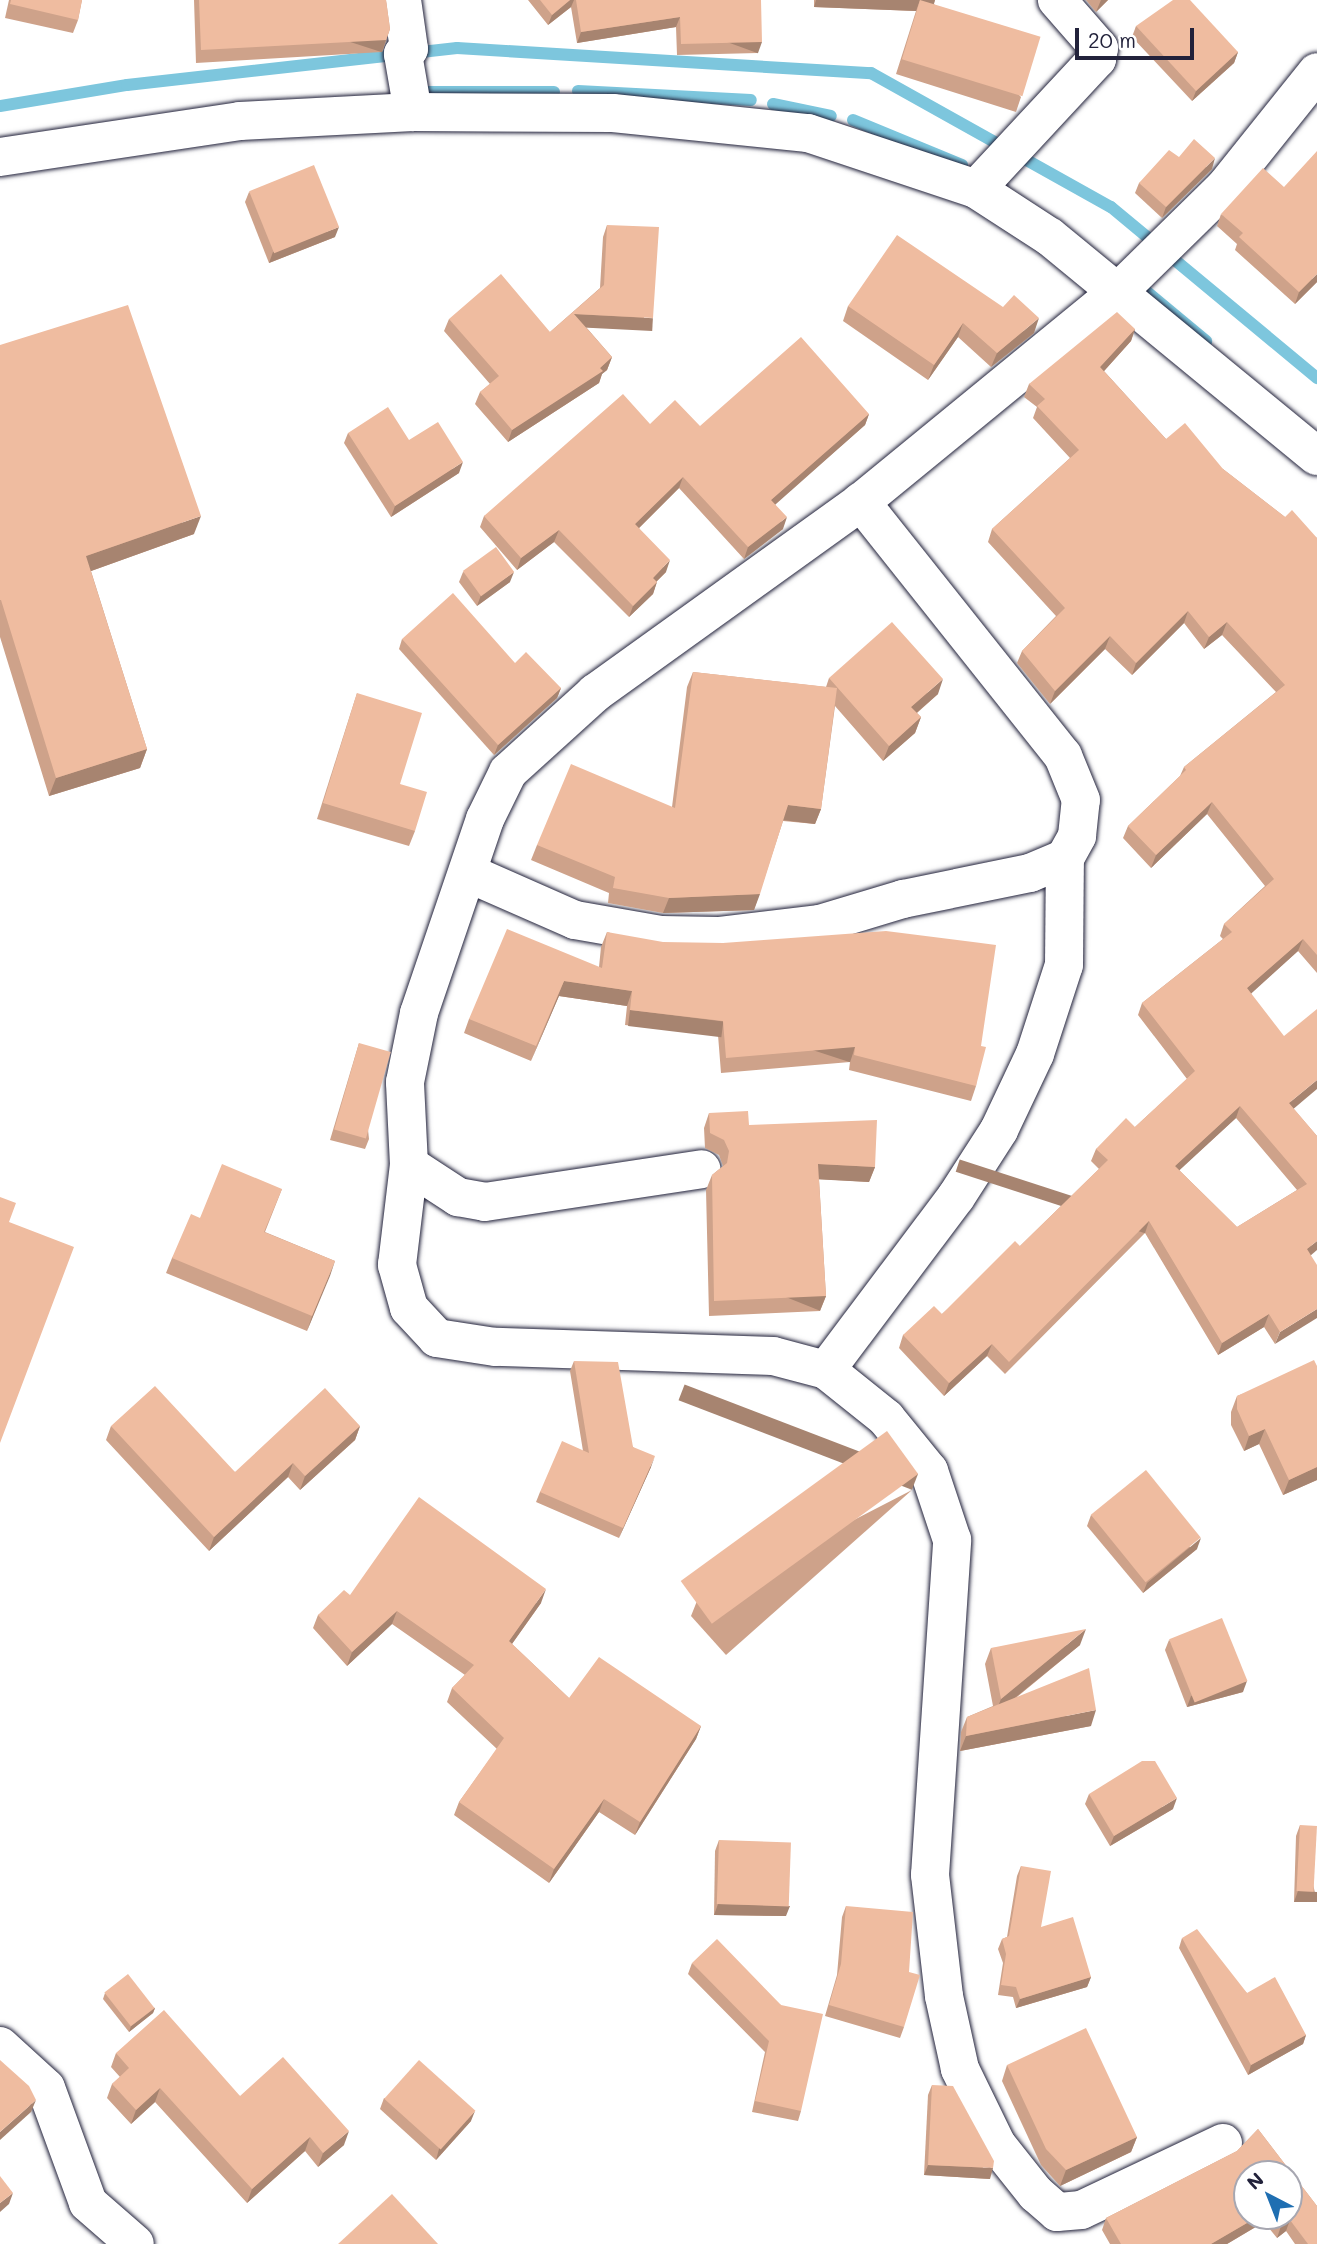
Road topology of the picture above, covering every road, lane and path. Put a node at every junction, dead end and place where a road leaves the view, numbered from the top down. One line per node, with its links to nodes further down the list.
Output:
1 (402, 0): 4 (street)
2 (1057, 0): 6 (street)
3 (1317, 72): 7 (street)
4 (413, 112): 5 (street); 6 (street)
5 (0, 157)
6 (976, 189): 7 (street)
7 (1119, 290): 8 (street); 9 (street)
8 (1317, 456)
9 (861, 502): 10 (street); 11 (street)
10 (1065, 858): 11 (street); 14 (street)
11 (468, 873): 12 (street)
12 (409, 1166): 13 (street); 14 (street)
13 (702, 1169)
14 (827, 1370): 16 (street)
15 (0, 2046): 17 (street)
16 (1223, 2143)
17 (135, 2244)

